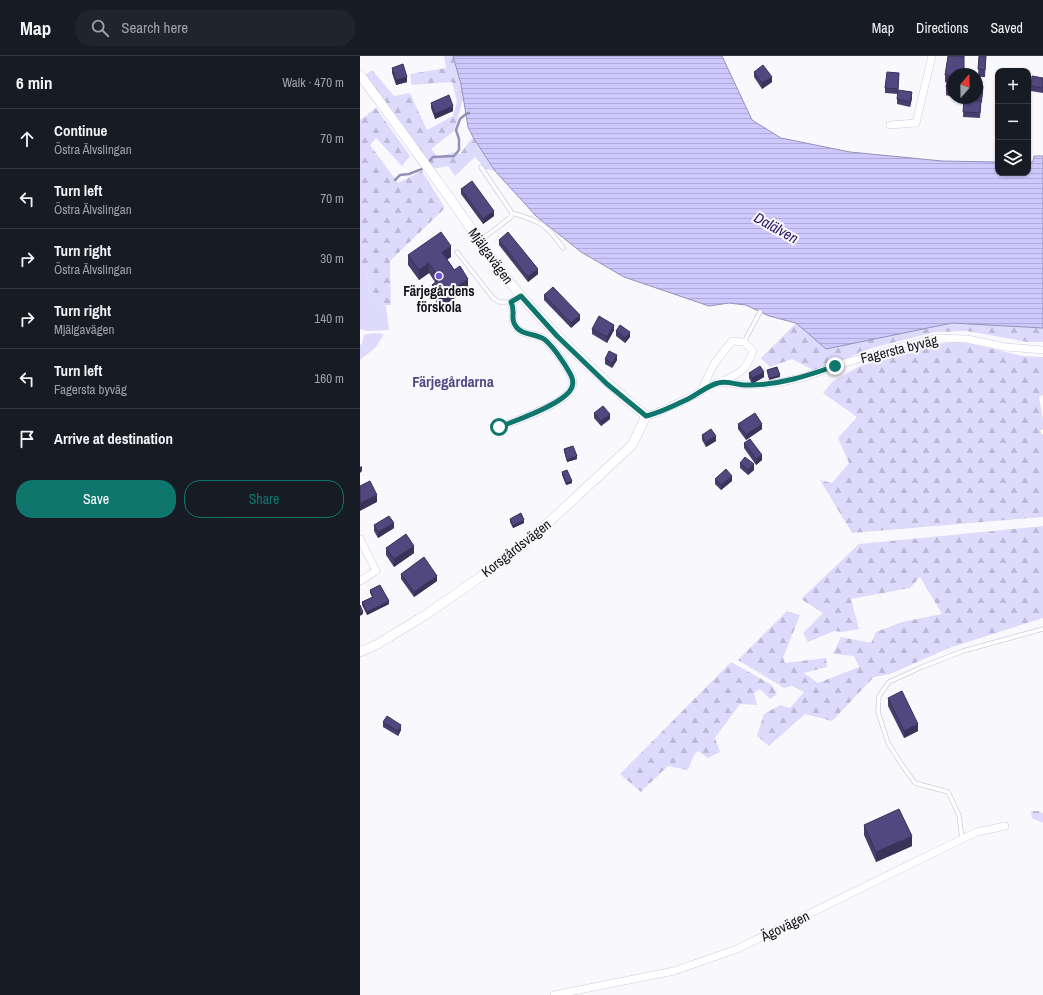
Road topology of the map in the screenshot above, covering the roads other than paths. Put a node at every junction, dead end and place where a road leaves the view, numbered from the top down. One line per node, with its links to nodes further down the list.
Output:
1 (932, 56): 3 (street)
2 (360, 75): 6 (street, Mjälgavägen)
3 (890, 125)
4 (480, 167): 5 (lane)
5 (512, 213): 6 (lane); 7 (lane)
6 (480, 241): 9 (street, Mjälgavägen)
7 (563, 248)
8 (457, 252): 10 (lane)
9 (521, 296): 10 (street); 16 (street, Mjälgavägen)
10 (511, 302): 17 (street)
11 (760, 312): 12 (lane)
12 (744, 342): 14 (street); 15 (street)
13 (1043, 350): 14 (street, Fagersta byväg)
14 (719, 382): 15 (street)
15 (701, 391): 16 (street)
16 (646, 416): 21 (street, Korsgårdsvägen)
17 (499, 427)
18 (360, 540): 19 (street)
19 (360, 581)
20 (1043, 629): 23 (lane)
21 (360, 652)
22 (1005, 826): 23 (street, Ägovägen)
23 (962, 839): 24 (street, Ägovägen)
24 (554, 995)

